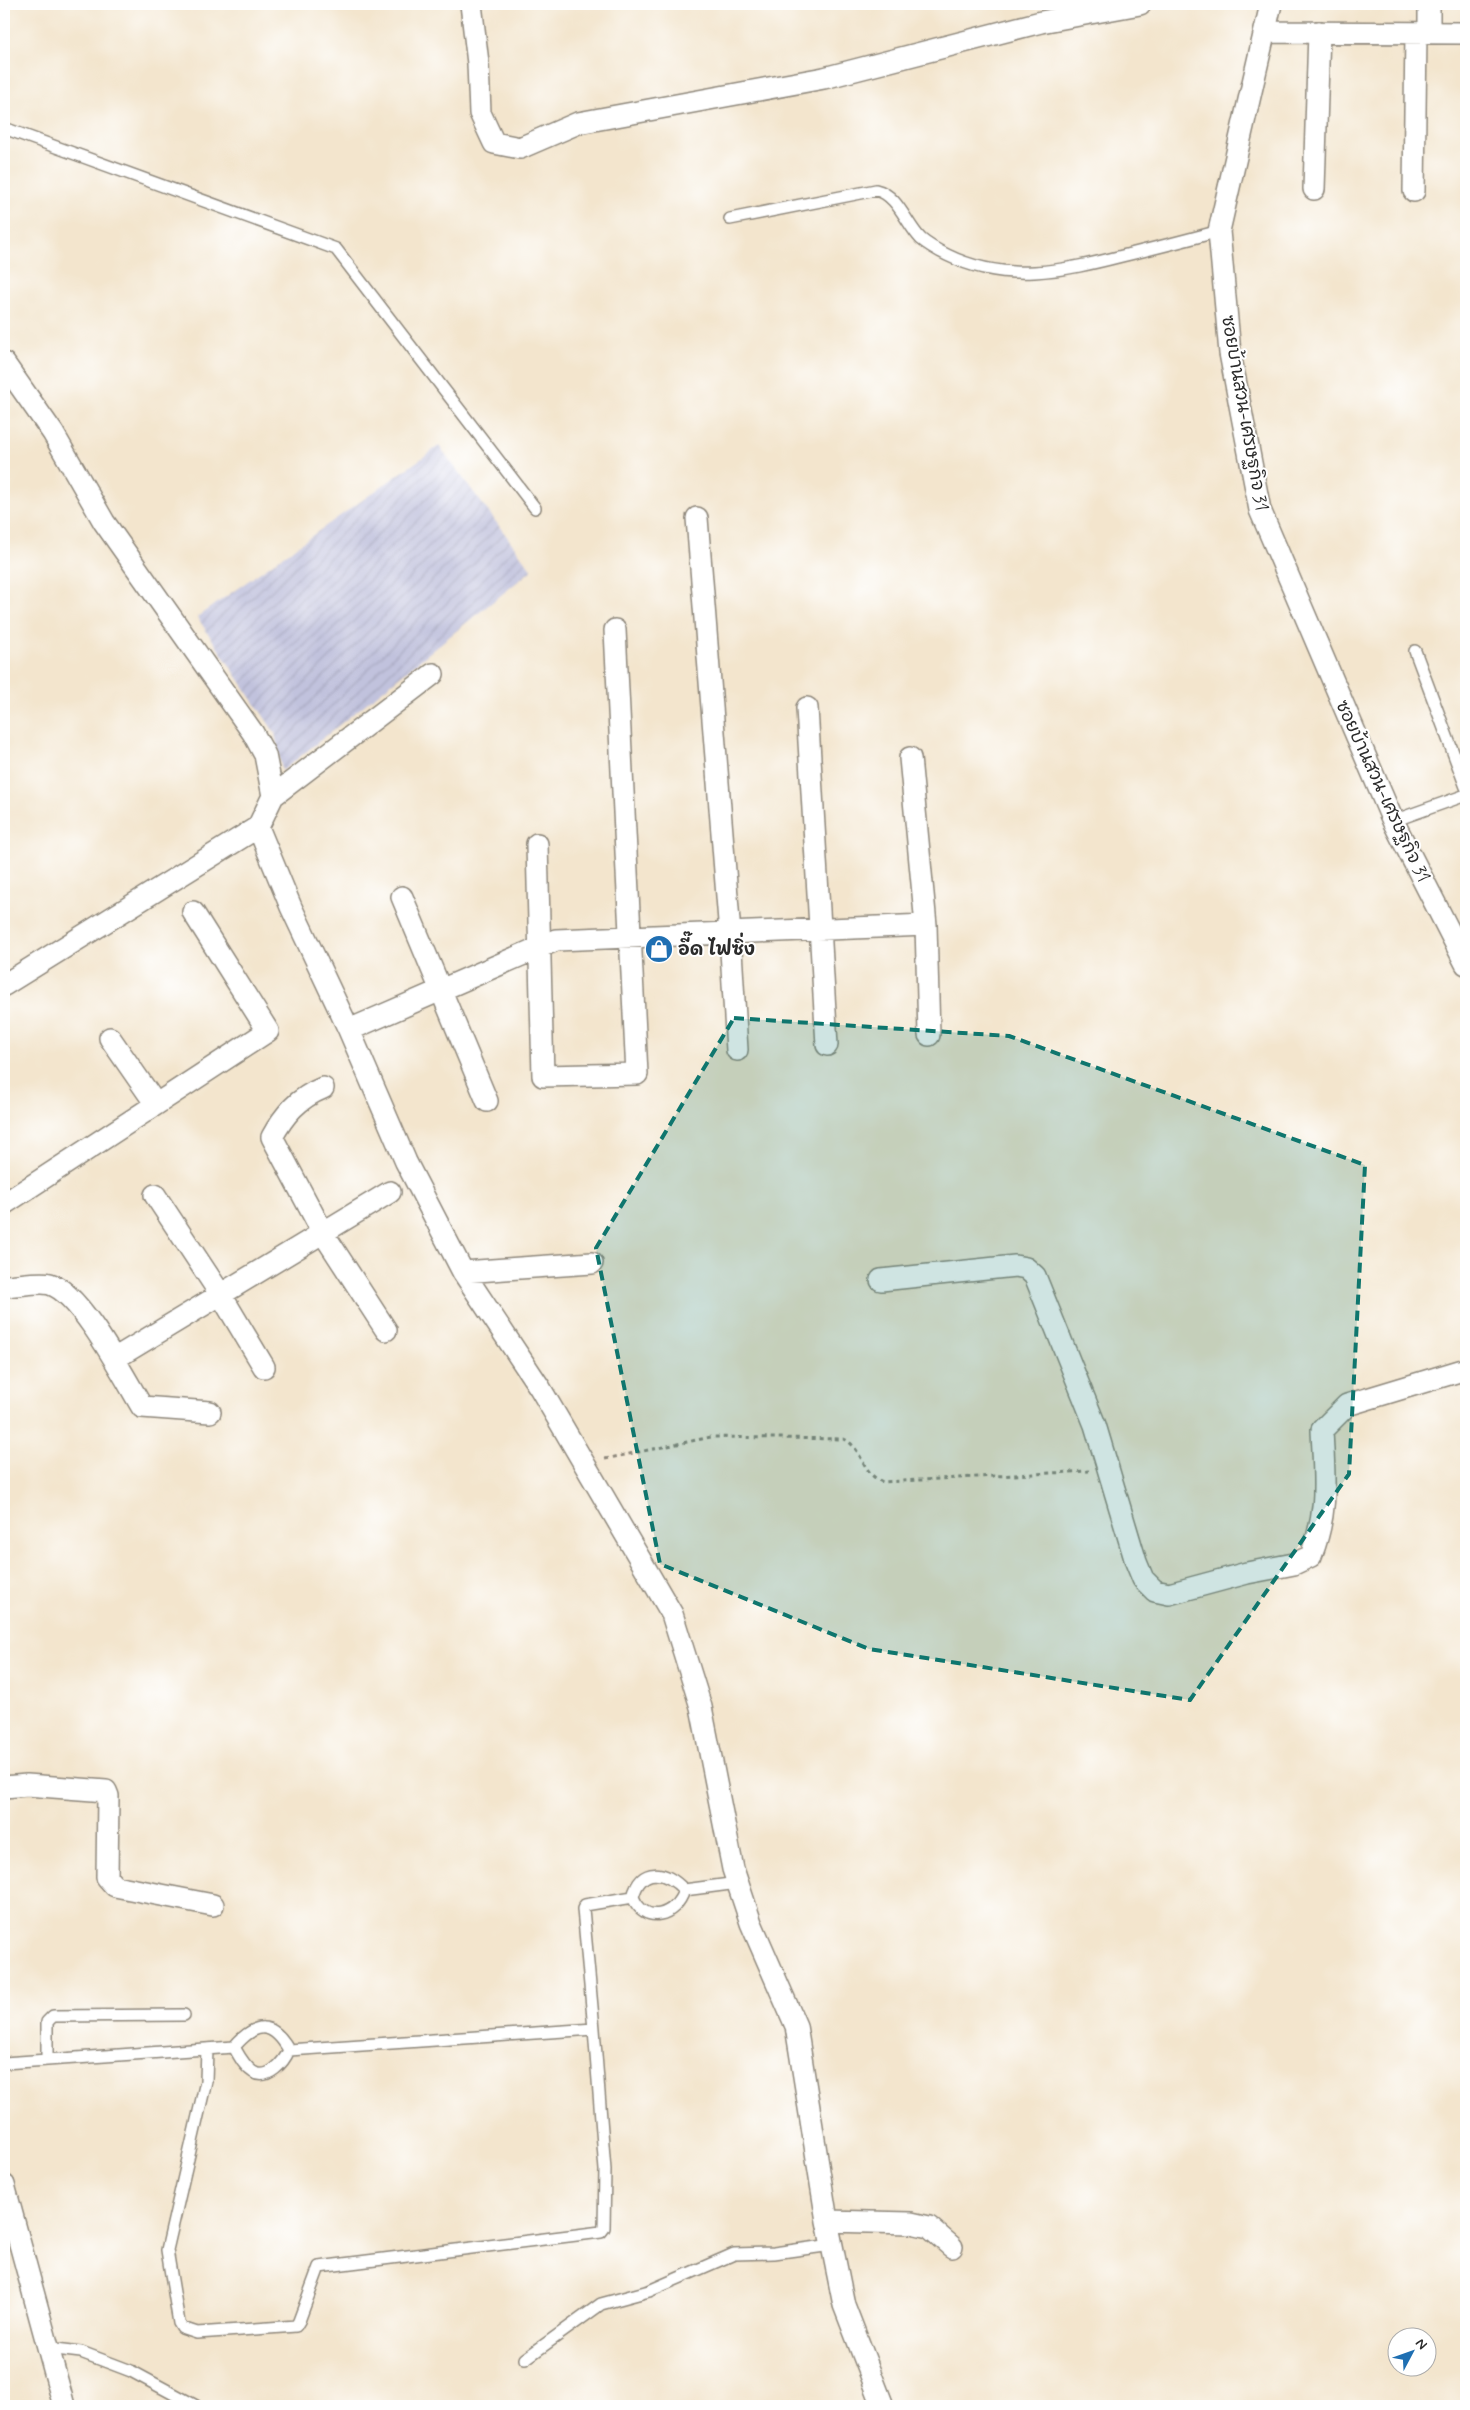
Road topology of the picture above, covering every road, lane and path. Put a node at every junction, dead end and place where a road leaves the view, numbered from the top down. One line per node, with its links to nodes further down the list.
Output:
1 (471, 4): 2 (street)
2 (1140, 4)
3 (1271, 4): 5 (street, ซอยบ้านสวน-เศรษฐกิจ 31)
4 (1429, 4): 7 (street)
5 (1265, 32): 6 (street); 13 (street, ซอยบ้านสวน-เศรษฐกิจ 31)
6 (1319, 32): 7 (street); 10 (street)
7 (1422, 33): 8 (street); 11 (street)
8 (1466, 33)
9 (4, 128): 15 (lane)
10 (1314, 189)
11 (1414, 191)
12 (730, 219): 13 (lane)
13 (1219, 232): 25 (street, ซอยบ้านสวน-เศรษฐกิจ 31)
14 (4, 363): 24 (street)
15 (536, 508)
16 (697, 518): 32 (street)
17 (615, 630): 33 (street)
18 (1415, 651): 22 (lane)
19 (433, 674): 24 (street)
20 (807, 708): 31 (street)
21 (910, 758): 30 (street)
22 (1466, 787)
23 (1466, 795): 25 (lane)
24 (273, 796): 26 (street)
25 (1393, 821): 35 (street, ซอยบ้านสวน-เศรษฐกิจ 31)
26 (258, 828): 36 (street); 38 (street)
27 (537, 844): 34 (street)
28 (402, 897): 37 (street)
29 (193, 912): 45 (street)
30 (926, 925): 31 (street); 39 (street)
31 (820, 930): 32 (street); 41 (street)
32 (730, 934): 33 (street); 42 (street)
33 (632, 938): 34 (street); 34 (street)
34 (539, 948): 37 (street)
35 (1466, 964)
36 (4, 985)
37 (442, 990): 38 (street); 44 (street)
38 (349, 1030): 51 (street)
39 (929, 1035)
40 (110, 1038): 45 (street)
41 (827, 1045)
42 (737, 1050)
43 (323, 1088): 49 (street)
44 (487, 1101)
45 (156, 1104): 48 (street)
46 (390, 1192): 49 (street)
47 (155, 1195): 54 (street)
48 (4, 1204)
49 (323, 1233): 54 (street); 55 (street)
50 (592, 1263): 51 (street)
51 (463, 1272): 60 (street)
52 (881, 1280): 61 (street)
53 (4, 1286): 56 (street)
54 (221, 1295): 56 (street); 57 (street)
55 (386, 1330)
56 (114, 1360): 59 (street)
57 (264, 1366)
58 (1466, 1369): 61 (street)
59 (210, 1412)
60 (585, 1463): 61 (path); 63 (street)
61 (1108, 1469)
62 (4, 1787): 66 (street)
63 (738, 1883): 64 (lane); 75 (street)
64 (684, 1890): 65 (lane); 65 (lane)
65 (633, 1897): 68 (lane)
66 (212, 1905)
67 (184, 2015): 72 (lane)
68 (594, 2029): 70 (lane); 71 (lane)
69 (234, 2047): 70 (lane); 71 (lane); 71 (lane)
70 (207, 2049): 72 (lane)
71 (289, 2050)
72 (47, 2060): 73 (lane)
73 (4, 2062)
74 (4, 2185): 78 (street)
75 (827, 2221): 76 (street); 77 (street)
76 (832, 2245): 79 (lane); 82 (street)
77 (952, 2247)
78 (47, 2348): 80 (street); 81 (lane)
79 (525, 2359)
80 (64, 2406)
81 (196, 2406)
82 (883, 2406)

